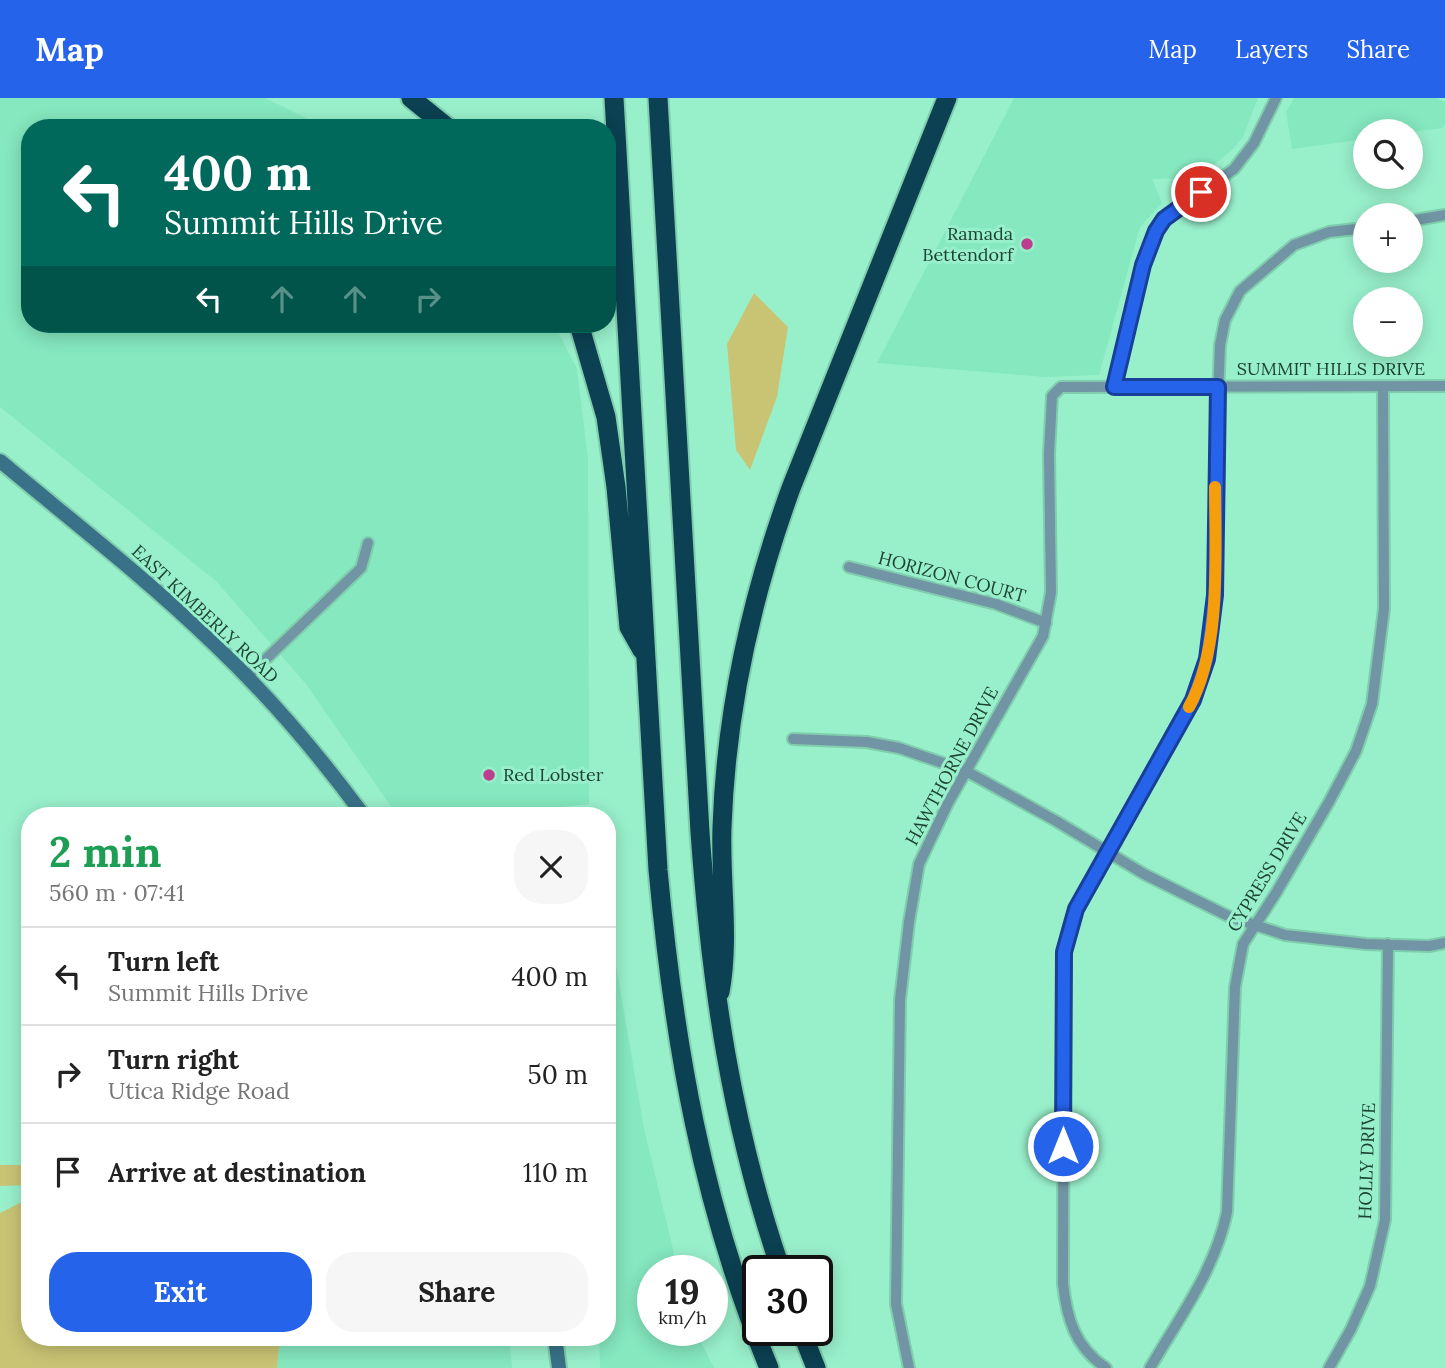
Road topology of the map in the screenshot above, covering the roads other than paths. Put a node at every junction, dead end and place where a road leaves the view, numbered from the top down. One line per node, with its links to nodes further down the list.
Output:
1 (411, 98): 6 (highway)
2 (614, 98): 7 (highway)
3 (658, 98): 31 (highway)
4 (947, 98): 31 (highway)
5 (1276, 98): 14 (street)
6 (437, 119)
7 (615, 119)
8 (616, 133): 22 (highway)
9 (1445, 215): 10 (street)
10 (1423, 219)
11 (1353, 229): 15 (street)
12 (582, 333): 22 (highway)
13 (1445, 386): 16 (street, SUMMIT HILLS DRIVE)
14 (1114, 387): 15 (street, SUMMIT HILLS DRIVE); 17 (street, SUMMIT HILLS DRIVE)
15 (1218, 387): 16 (street, SUMMIT HILLS DRIVE); 27 (street)
16 (1383, 387): 28 (street, CYPRESS DRIVE)
17 (1052, 396): 21 (street, HAWTHORNE DRIVE)
18 (0, 461): 23 (main road, EAST KIMBERLY ROAD)
19 (368, 543): 23 (street)
20 (849, 567): 21 (street, HORIZON COURT)
21 (1046, 622): 25 (street, HAWTHORNE DRIVE)
22 (646, 658): 36 (highway)
23 (247, 677): 26 (main road, EAST KIMBERLY ROAD)
24 (793, 739): 25 (street)
25 (966, 771): 27 (street); 38 (street, HAWTHORNE DRIVE)
26 (357, 807)
27 (1107, 852): 28 (street); 39 (street)
28 (1256, 925): 30 (street); 40 (street, CYPRESS DRIVE)
29 (1445, 943): 30 (street)
30 (1388, 944): 41 (street, HOLLY DRIVE)
31 (718, 1007): 32 (highway)
32 (777, 1255)
33 (556, 1346): 35 (main road)
34 (807, 1346): 37 (highway)
35 (559, 1368)
36 (769, 1368)
37 (816, 1368)
38 (909, 1368)
39 (1106, 1368)
40 (1150, 1368)
41 (1329, 1368)

